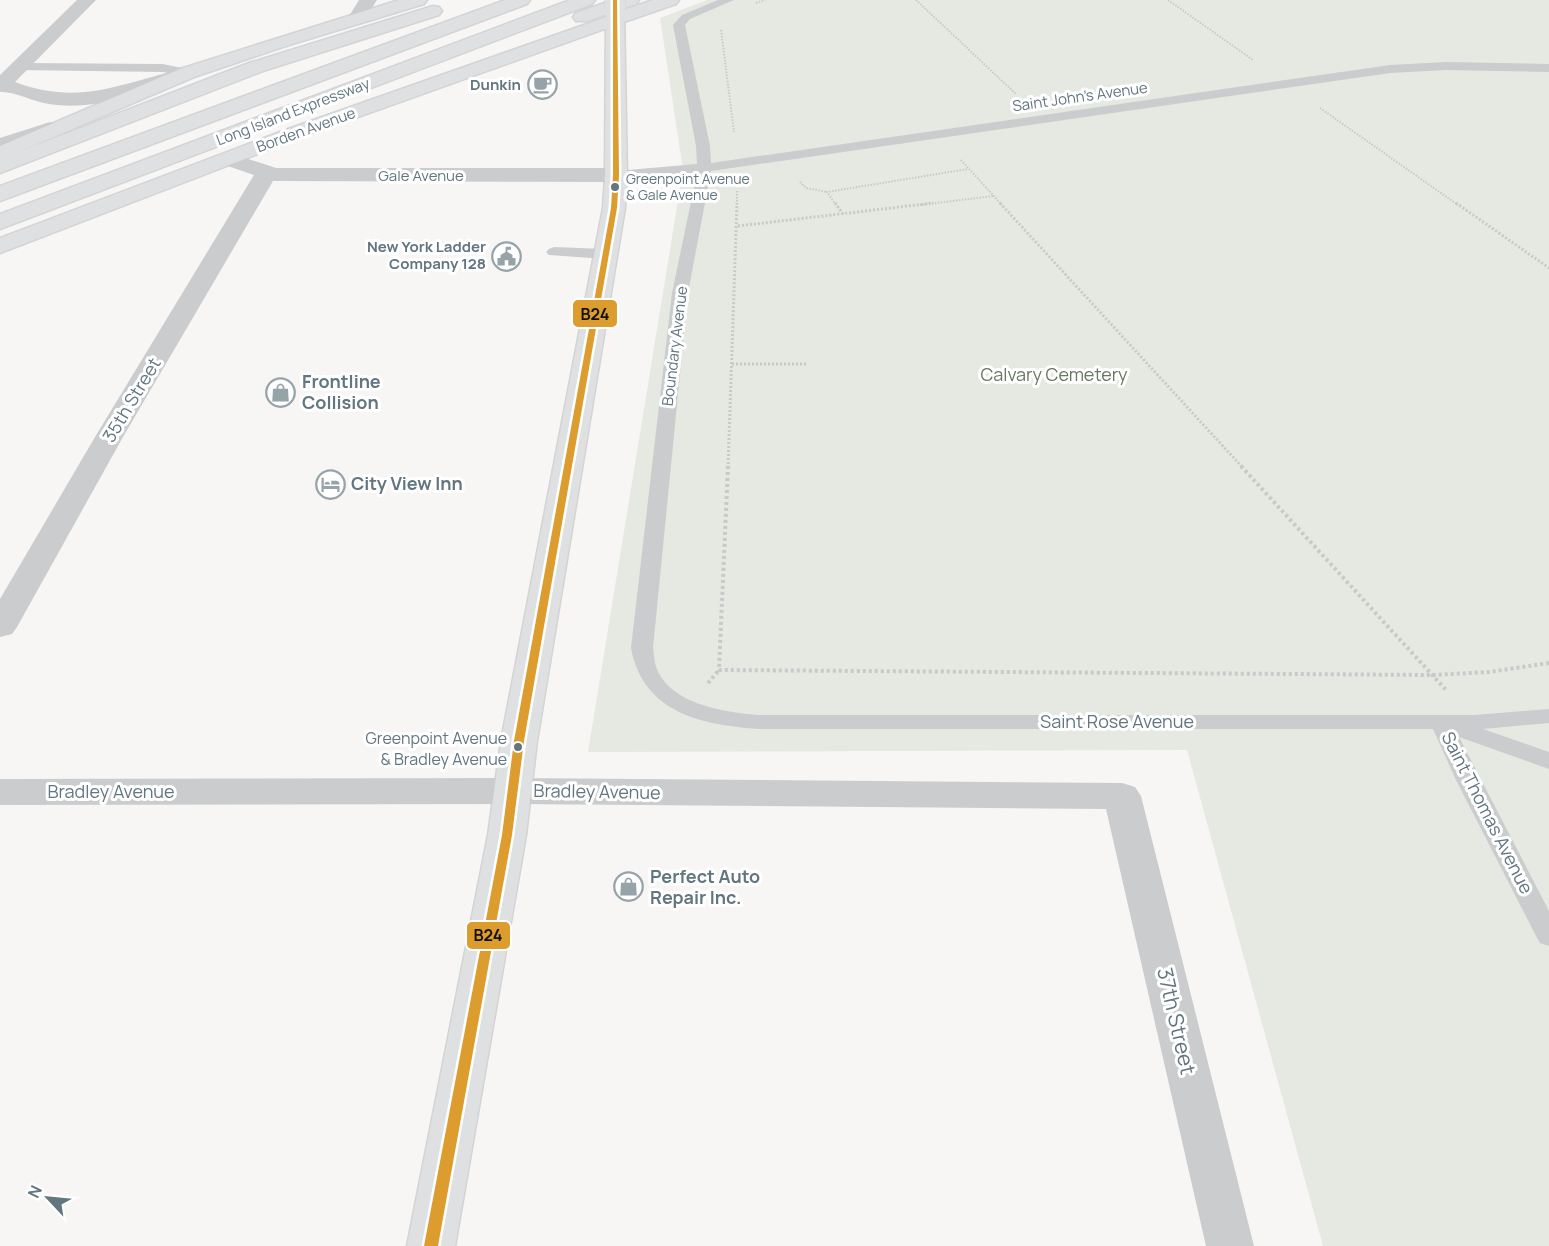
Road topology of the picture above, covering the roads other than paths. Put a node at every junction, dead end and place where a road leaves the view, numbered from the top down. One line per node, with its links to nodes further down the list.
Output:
1 (87, 0): 11 (street)
2 (368, 0): 10 (street)
3 (418, 0): 10 (main road)
4 (521, 0): 24 (main road, Long Island Expressway)
5 (586, 0): 16 (main road, Long Island Expressway)
6 (670, 0): 9 (main road)
7 (728, 0): 21 (lane, Boundary Avenue)
8 (458, 3): 20 (main road)
9 (619, 7): 16 (main road); 19 (main road, Borden Avenue); 23 (main road)
10 (357, 18): 13 (main road)
11 (20, 67): 13 (lane); 14 (street)
12 (1549, 68): 21 (lane, Saint John's Avenue)
13 (187, 73): 14 (street); 15 (main road)
14 (1, 85)
15 (122, 102): 17 (street); 18 (main road)
16 (306, 107): 25 (main road, Long Island Expressway)
17 (0, 145)
18 (0, 154)
19 (230, 159): 22 (street, Gale Avenue); 26 (main road, Borden Avenue)
20 (0, 167)
21 (704, 168): 23 (lane, Saint John's Avenue); 30 (lane, Boundary Avenue)
22 (266, 174): 23 (street, Gale Avenue); 29 (street, 35th Street)
23 (616, 175): 28 (main road)
24 (0, 194)
25 (0, 222)
26 (0, 246)
27 (554, 252): 28 (lane)
28 (605, 254): 34 (main road)
29 (0, 627)
30 (687, 706): 32 (lane, Saint Rose Avenue)
31 (1549, 716): 32 (lane, Saint Rose Avenue)
32 (1442, 722): 33 (lane); 37 (lane, Saint Thomas Avenue)
33 (1549, 761)
34 (513, 791): 35 (street, Bradley Avenue); 36 (street, Bradley Avenue); 38 (main road)
35 (0, 792)
36 (1122, 796): 39 (street, 37th Street)
37 (1549, 936)
38 (431, 1246)
39 (1230, 1246)

